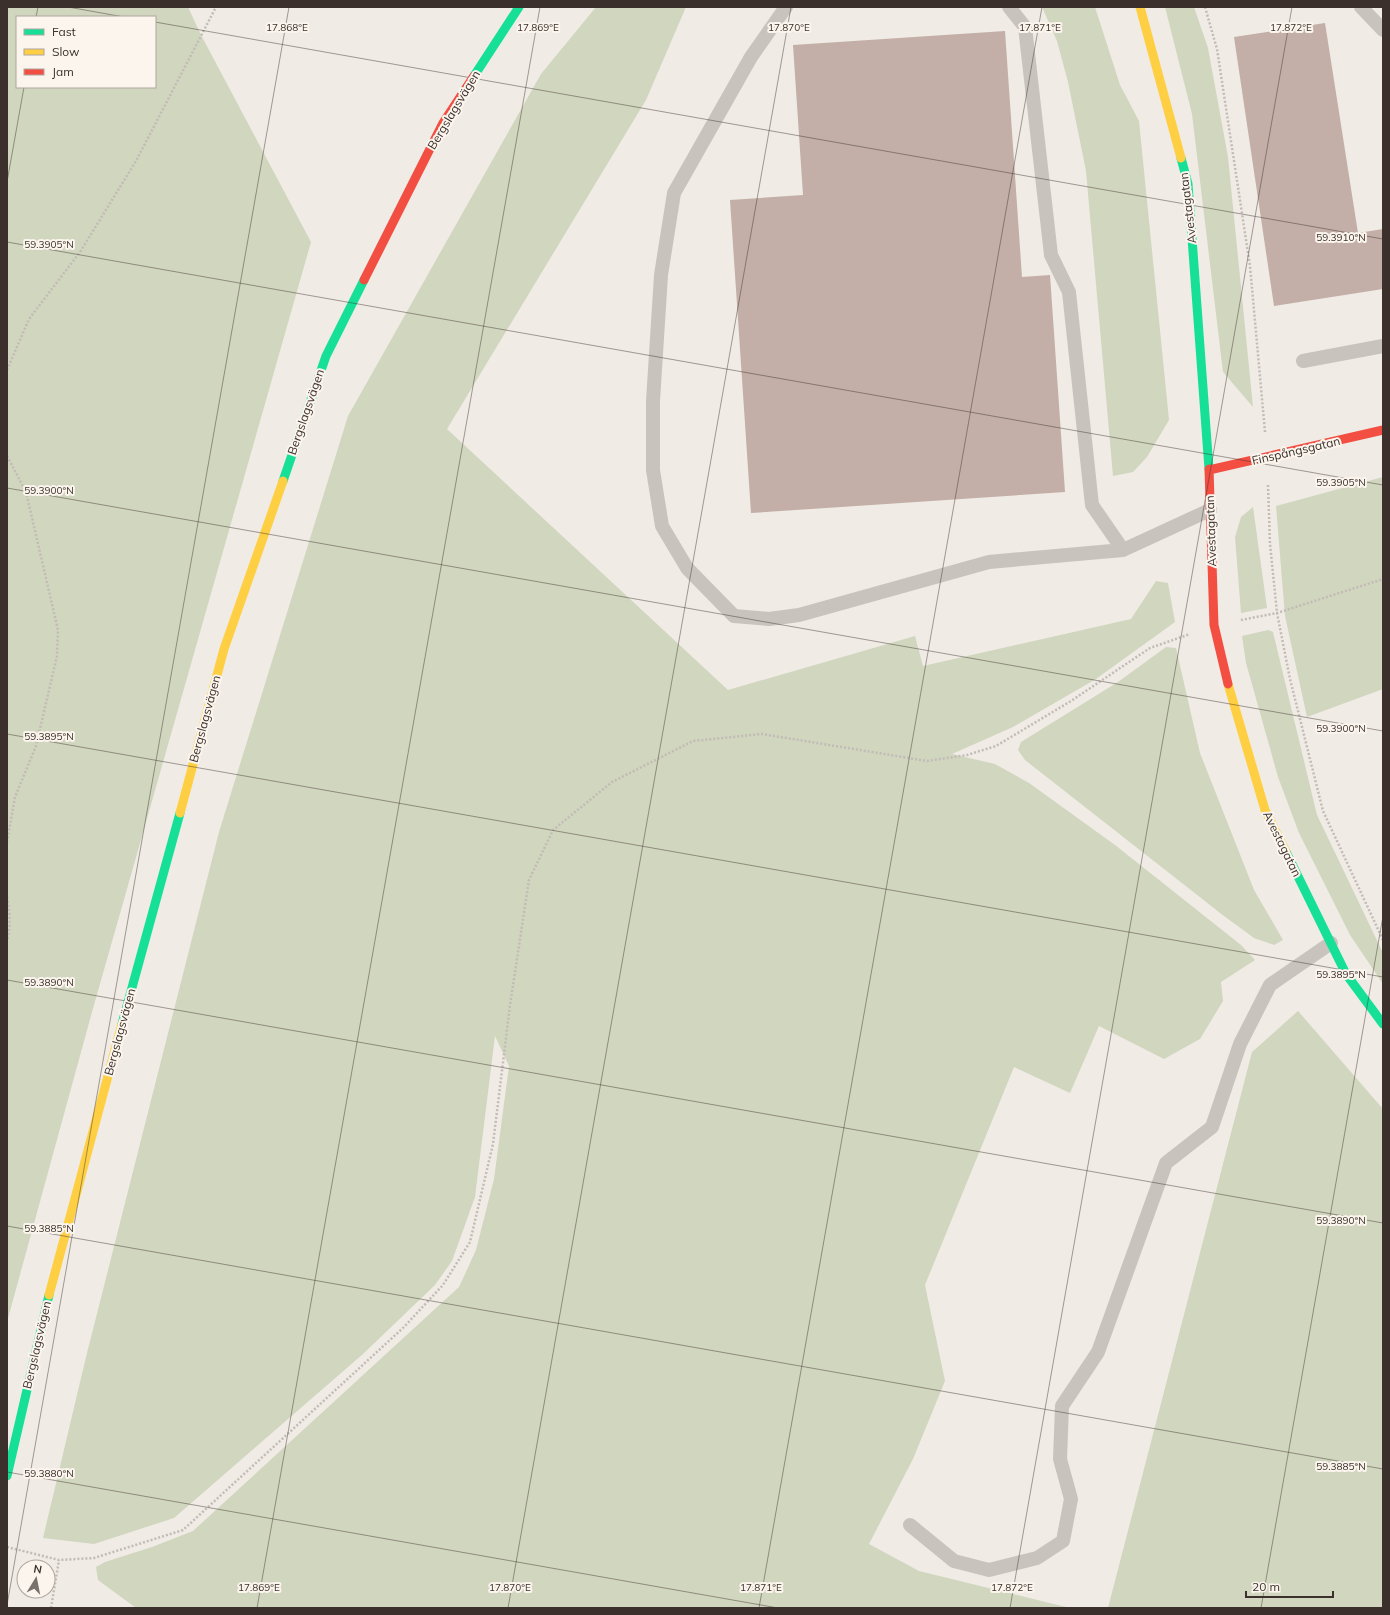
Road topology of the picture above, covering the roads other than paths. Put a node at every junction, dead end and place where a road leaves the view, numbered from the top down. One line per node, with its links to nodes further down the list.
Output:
1 (519, 7): 15 (main road, Bergslagsvägen)
2 (786, 7): 12 (lane)
3 (1009, 7): 12 (lane)
4 (1140, 7): 10 (main road, Avestagatan)
5 (1361, 7): 6 (lane)
6 (1383, 30)
7 (1383, 348): 8 (lane)
8 (1303, 361)
9 (1383, 430): 10 (main road, Finspångsgatan)
10 (1209, 470): 11 (main road, Avestagatan)
11 (1210, 510): 12 (lane); 13 (main road, Avestagatan)
12 (1123, 550)
13 (1331, 943): 14 (main road, Avestagatan); 16 (lane)
14 (1383, 1024)
15 (7, 1476)
16 (910, 1525)

